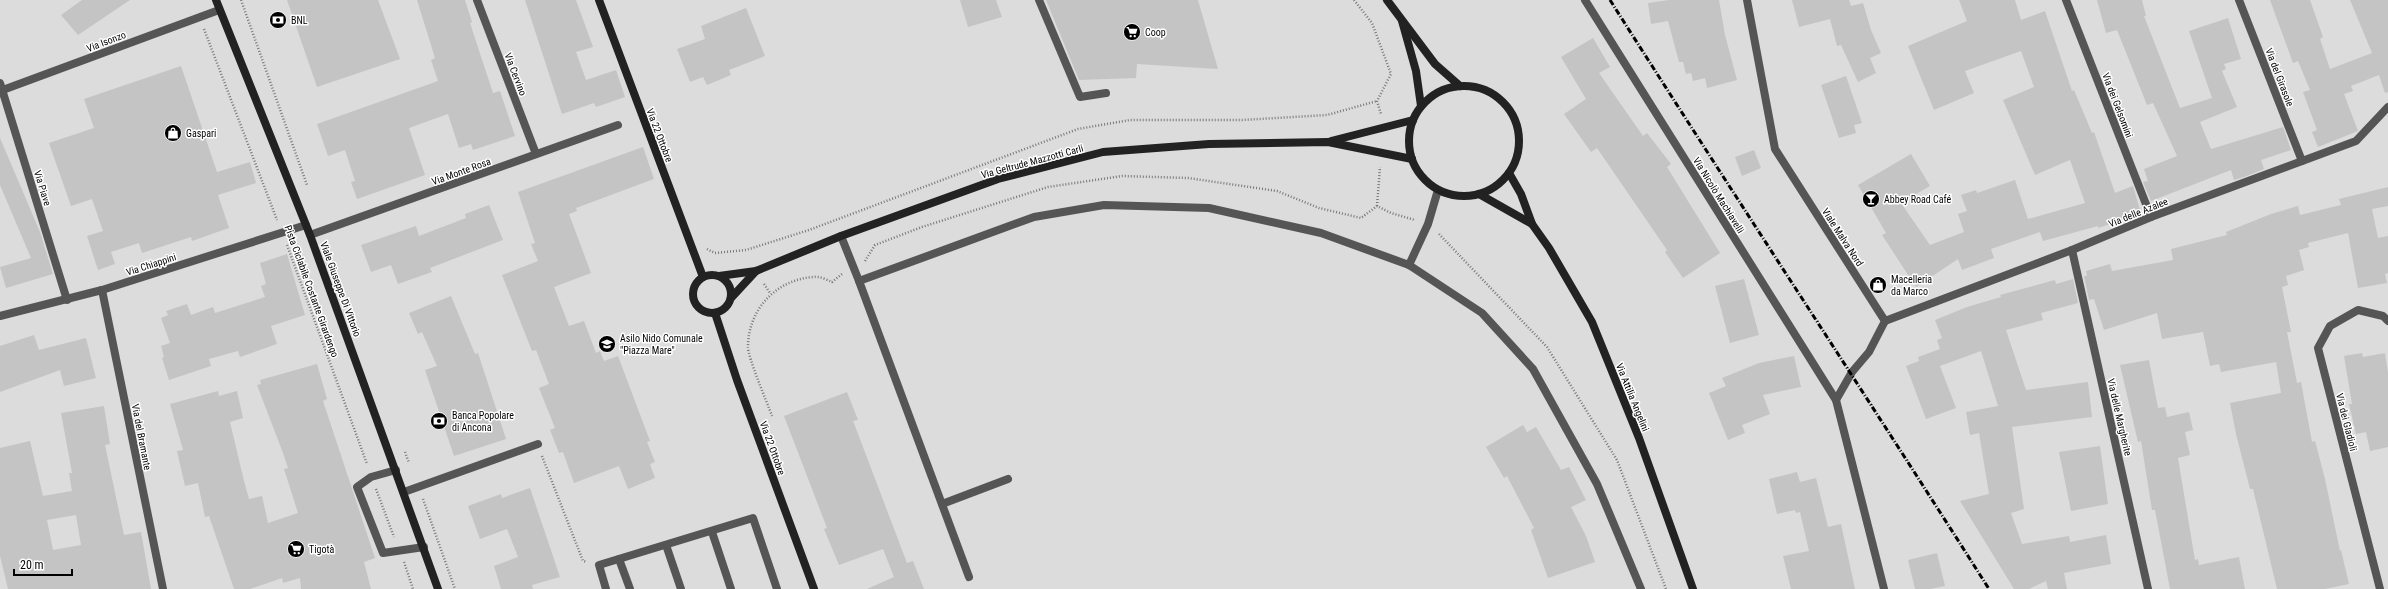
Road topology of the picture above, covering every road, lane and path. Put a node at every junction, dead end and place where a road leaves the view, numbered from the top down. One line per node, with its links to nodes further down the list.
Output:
1 (216, 0): 11 (street, Viale Giuseppe Di Vittorio)
2 (477, 0): 23 (street, Via Cervino)
3 (600, 0): 41 (street, Via 22 Ottobre)
4 (1040, 0): 16 (street)
5 (1354, 0): 17 (path)
6 (1388, 0): 12 (street)
7 (1585, 0): 50 (street, Via Nicolò Machiavelli)
8 (1747, 0): 48 (street, Viale Malva Nord)
9 (2066, 0): 29 (street, Via dei Gelsomini)
10 (2239, 0): 25 (street, Via del Girasole)
11 (219, 10): 13 (street, Via Isonzo); 32 (street, Viale Giuseppe Di Vittorio)
12 (1400, 16): 14 (street); 18 (street)
13 (199, 17): 15 (street, Via Isonzo); 33 (path, Pista Ciclabile Costante Girardengo)
14 (1460, 86): 18 (street); 26 (street)
15 (1, 88): 45 (street, Via Piave)
16 (1106, 93)
17 (1377, 101)
18 (1421, 106): 20 (street)
19 (2388, 107): 25 (street, Via delle Azalee)
20 (1413, 120): 22 (street, Via Geltrude Mazzotti Carli); 24 (street)
21 (618, 125): 23 (street, Via Monte Rosa)
22 (1328, 142): 24 (street, Via Geltrude Mazzotti Carli); 35 (street, Via Geltrude Mazzotti Carli)
23 (536, 154): 34 (street, Via Monte Rosa)
24 (1412, 159): 27 (street)
25 (2302, 161): 29 (street, Via delle Azalee)
26 (1509, 173): 28 (street); 31 (street, Via Attilia Angelini)
27 (1438, 190): 28 (street); 30 (street)
28 (1478, 194): 31 (street, Via Attilia Angelini)
29 (2151, 217): 36 (street, Via delle Azalee)
30 (1428, 224): 37 (street); 38 (path); 75 (path)
31 (1532, 224): 76 (street, Via Attilia Angelini)
32 (306, 225): 33 (street, Via Chiappini); 34 (street, Viale Giuseppe Di Vittorio)
33 (282, 232): 43 (street, Via Chiappini); 54 (path, Pista Ciclabile Costante Girardengo)
34 (310, 235): 53 (street, Viale Giuseppe Di Vittorio)
35 (840, 236): 38 (street); 39 (street, Via Geltrude Mazzotti Carli)
36 (2072, 250): 48 (street, Via delle Azalee); 78 (street, Via delle Margherite)
37 (1409, 265): 42 (street); 74 (street)
38 (853, 266): 42 (street); 51 (path)
39 (756, 272): 40 (street, Via Geltrude Mazzotti Carli); 44 (street, Via Geltrude Mazzotti Carli)
40 (719, 276): 41 (street); 44 (street)
41 (703, 277): 46 (street)
42 (859, 281): 57 (street)
43 (102, 290): 45 (street, Via Chiappini); 65 (street, Via del Bramante)
44 (731, 298): 46 (street)
45 (67, 300): 47 (street, Via Chiappini)
46 (714, 314): 73 (street, Via 22 Ottobre)
47 (0, 316)
48 (1885, 321): 50 (street)
49 (2388, 321): 79 (street, Via dei Gladioli)
50 (1836, 400): 77 (street)
51 (772, 416)
52 (538, 444): 56 (street); 63 (path)
53 (396, 470): 54 (street); 56 (street, Viale Giuseppe Di Vittorio)
54 (371, 477): 61 (path, Pista Ciclabile Costante Girardengo); 61 (street)
55 (1008, 479): 57 (street)
56 (404, 492): 60 (street, Viale Giuseppe Di Vittorio)
57 (942, 504): 64 (street)
58 (712, 532): 59 (street); 71 (street); 72 (street)
59 (666, 545): 62 (street); 70 (street)
60 (424, 548): 61 (street); 67 (street, Viale Giuseppe Di Vittorio)
61 (400, 552): 66 (path, Pista Ciclabile Costante Girardengo)
62 (619, 559): 63 (street); 69 (street)
63 (599, 565): 68 (street)
64 (969, 577)
65 (163, 589)
66 (413, 589)
67 (438, 589)
68 (606, 589)
69 (630, 589)
70 (681, 589)
71 (731, 589)
72 (778, 589)
73 (814, 589)
74 (1640, 589)
75 (1666, 589)
76 (1693, 589)
77 (1884, 589)
78 (2148, 589)
79 (2380, 589)

